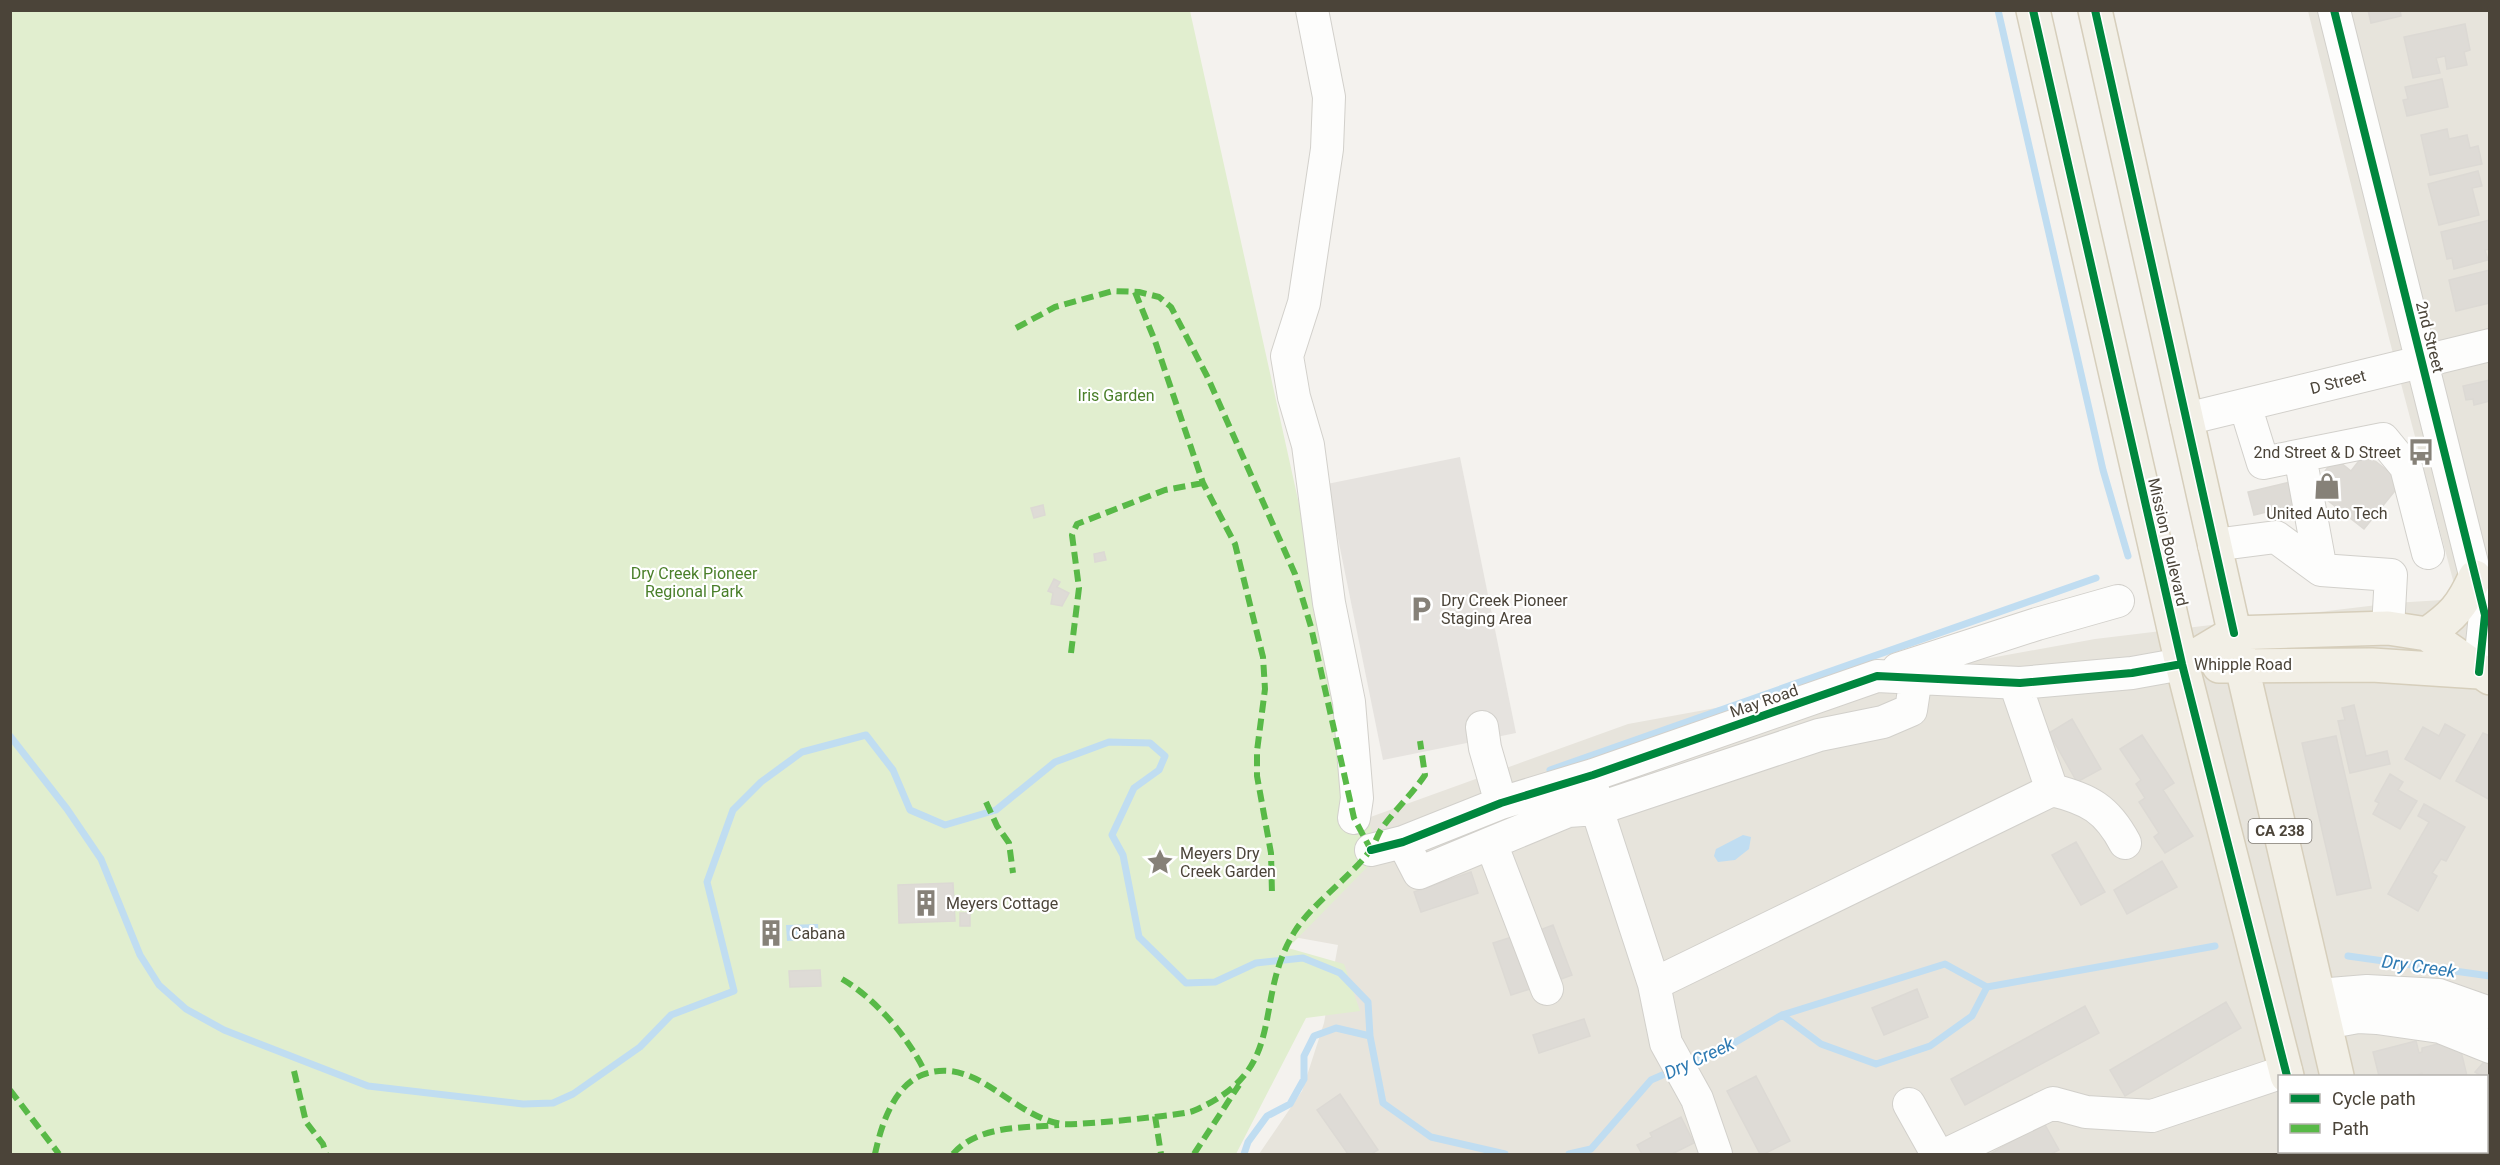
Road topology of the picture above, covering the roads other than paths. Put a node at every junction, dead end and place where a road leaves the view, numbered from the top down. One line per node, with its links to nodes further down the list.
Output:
1 (1312, 10): 30 (street)
2 (2033, 10): 19 (main road, Mission Boulevard / CA 238)
3 (2095, 10): 8 (main road, CA 238)
4 (2334, 10): 6 (street, 2nd Street)
5 (2490, 345): 6 (street, D Street)
6 (2422, 362): 7 (street, D Street); 12 (street, 2nd Street)
7 (2245, 405): 8 (street, D Street); 9 (street)
8 (2187, 419): 10 (main road, CA 238)
9 (2300, 456): 11 (street); 13 (street)
10 (2214, 544): 13 (street); 17 (main road, CA 238)
11 (2428, 553): 12 (street); 14 (street)
12 (2472, 562): 18 (main road); 21 (street, 2nd Street)
13 (2321, 570): 14 (street)
14 (2391, 575): 16 (street)
15 (2118, 601): 22 (street)
16 (2388, 628): 17 (main road, Whipple Road); 18 (main road, Whipple Road)
17 (2234, 633): 19 (main road, Whipple Road); 20 (main road, CA 238)
18 (2427, 634): 21 (main road, Whipple Road)
19 (2182, 664): 20 (main road, Whipple Road); 24 (street, May Road); 40 (main road, Mission Boulevard / CA 238)
20 (2242, 667): 21 (main road, Whipple Road); 37 (main road, CA 238)
21 (2484, 675)
22 (1877, 676): 23 (street, May Road); 26 (street, May Road)
23 (1916, 677): 24 (street, May Road); 29 (street)
24 (2015, 683): 27 (street)
25 (1482, 727): 28 (street)
26 (1588, 777): 28 (street, May Road); 29 (street)
27 (2052, 790): 33 (street); 35 (street)
28 (1501, 803): 31 (street, May Road)
29 (1597, 810): 32 (street); 35 (street)
30 (1354, 818)
31 (1403, 842): 32 (street); 34 (street, May Road)
32 (1491, 843): 36 (street)
33 (2125, 843)
34 (1371, 850)
35 (1654, 984): 44 (street)
36 (1547, 989)
37 (2321, 1009): 38 (street); 39 (street); 41 (main road, CA 238)
38 (2490, 1013)
39 (2490, 1047)
40 (2287, 1074)
41 (2337, 1075)
42 (2278, 1077): 46 (street)
43 (1910, 1104): 45 (street)
44 (1716, 1155)
45 (1937, 1155)
46 (1947, 1155)

